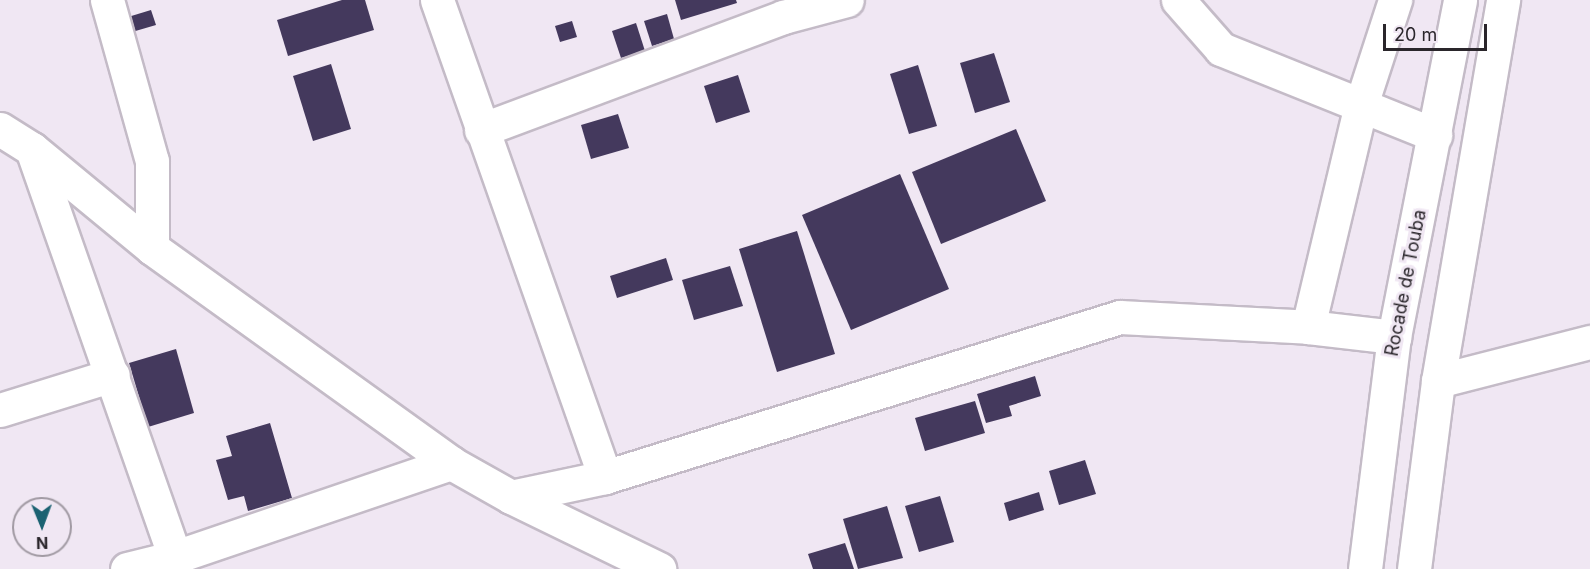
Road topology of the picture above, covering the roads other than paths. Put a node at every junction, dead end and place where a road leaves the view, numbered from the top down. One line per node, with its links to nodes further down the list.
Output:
1 (107, 0): 14 (street)
2 (437, 0): 11 (street)
3 (848, 0): 8 (street)
4 (1178, 0): 9 (street)
5 (1395, 0): 9 (street)
6 (1460, 0): 12 (street, Rocade de Touba)
7 (1508, 2): 19 (street)
8 (780, 8): 11 (street)
9 (1360, 108): 12 (street); 15 (street)
10 (0, 129): 13 (street)
11 (482, 130): 22 (street)
12 (1435, 135): 16 (street, Rocade de Touba)
13 (32, 149): 14 (street); 18 (street)
14 (152, 248): 21 (street)
15 (1308, 327): 16 (street); 22 (street)
16 (1394, 337): 27 (street, Rocade de Touba)
17 (1590, 342): 19 (street)
18 (113, 375): 20 (street); 24 (street)
19 (1438, 381): 28 (street)
20 (0, 410)
21 (451, 463): 23 (street); 24 (street)
22 (605, 477): 23 (street)
23 (511, 496): 26 (street)
24 (175, 557): 25 (street)
25 (127, 569)
26 (660, 569)
27 (1365, 569)
28 (1414, 569)

